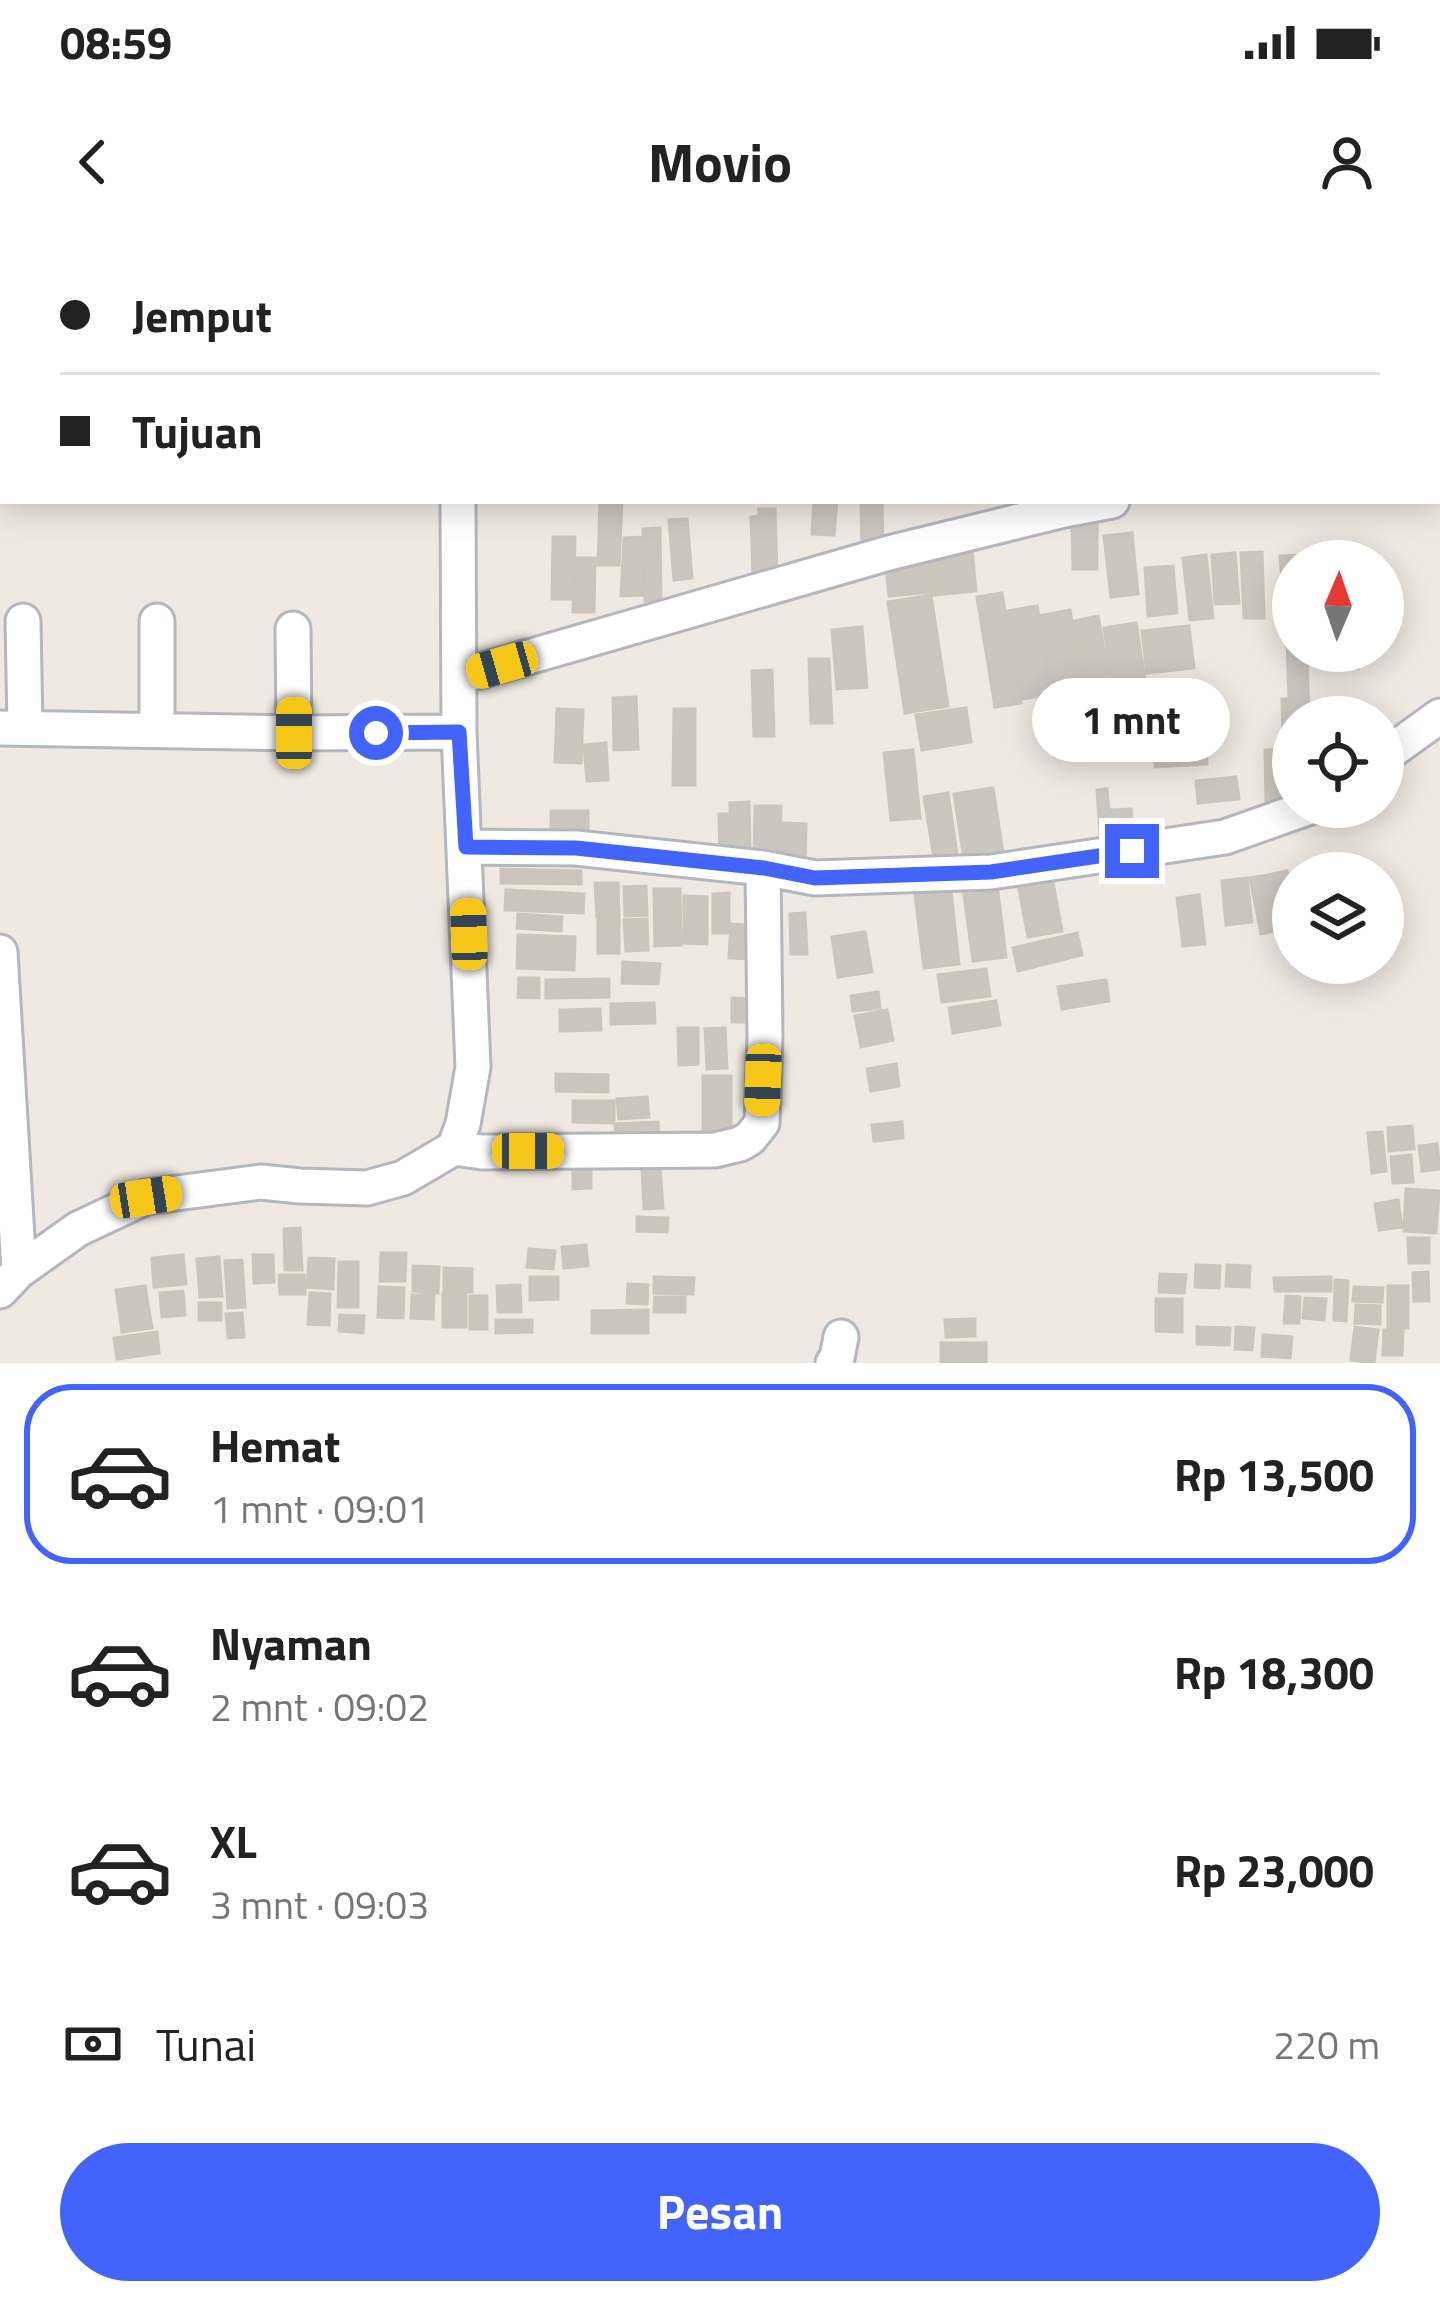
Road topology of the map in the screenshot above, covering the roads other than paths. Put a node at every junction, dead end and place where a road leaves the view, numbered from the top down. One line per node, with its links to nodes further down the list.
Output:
1 (458, 504): 6 (street)
2 (1096, 504): 6 (street)
3 (23, 621): 8 (street)
4 (157, 621): 9 (street)
5 (293, 629): 11 (street)
6 (459, 677): 10 (street)
7 (1440, 716): 12 (street)
8 (12, 728): 9 (street)
9 (158, 730): 11 (street)
10 (459, 732): 11 (street); 14 (street)
11 (294, 733)
12 (1404, 743)
13 (1272, 821): 15 (street)
14 (466, 847): 15 (street); 18 (street)
15 (764, 868): 18 (street)
16 (0, 952): 17 (street)
17 (1, 987): 19 (street)
18 (454, 1148): 19 (street)
19 (9, 1281)

